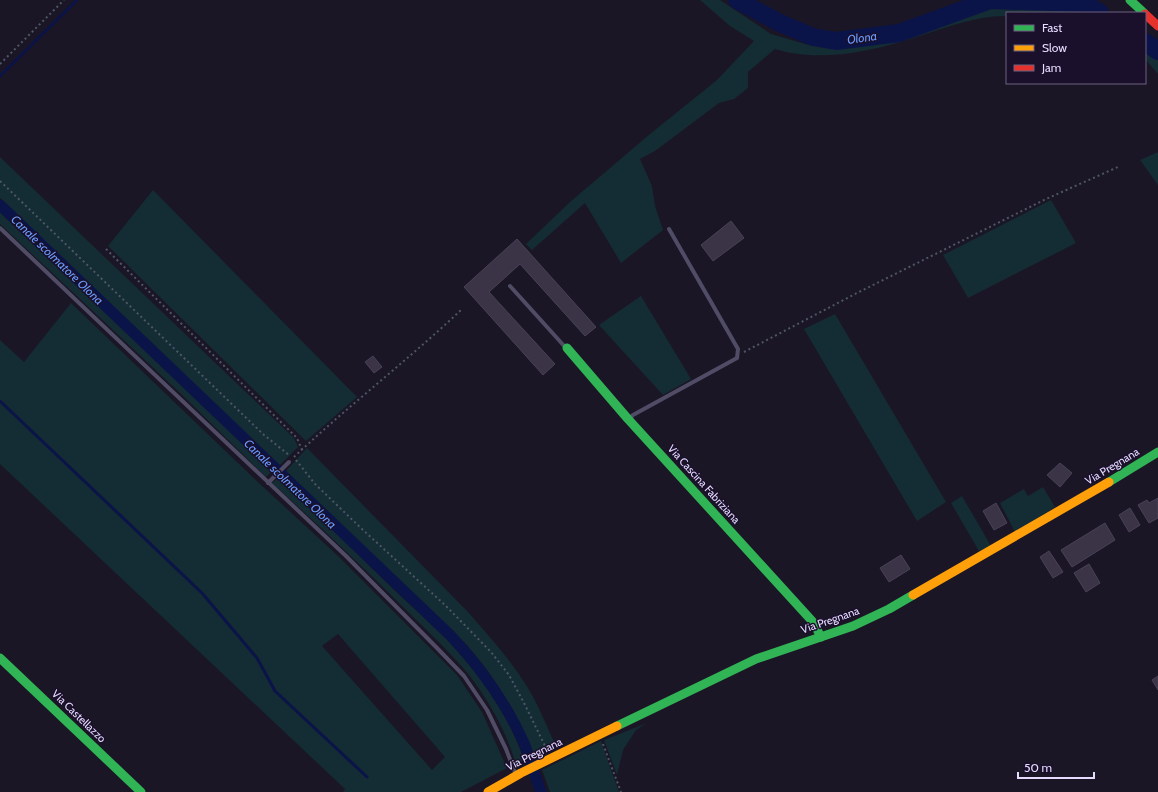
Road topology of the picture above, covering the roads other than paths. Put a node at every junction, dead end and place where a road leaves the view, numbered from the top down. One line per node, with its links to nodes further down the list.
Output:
1 (1130, 0): 2 (street)
2 (1142, 12)
3 (1146, 16): 4 (street)
4 (1158, 26)
5 (0, 228): 12 (lane)
6 (669, 229): 9 (lane)
7 (510, 286): 8 (lane)
8 (567, 348): 9 (street, Via Cascina Fabriziana)
9 (628, 419): 13 (street, Via Cascina Fabriziana)
10 (1158, 452): 13 (street, Via Pregnana)
11 (289, 462): 12 (lane)
12 (268, 483): 15 (lane)
13 (821, 637): 15 (street, Via Pregnana)
14 (0, 658): 17 (street, Via Castellazzo)
15 (519, 774): 16 (street, Via Pregnana)
16 (498, 785): 18 (street, Via Pregnana); 19 (street, Via Pregnana)
17 (141, 792)
18 (481, 792)
19 (488, 792)

